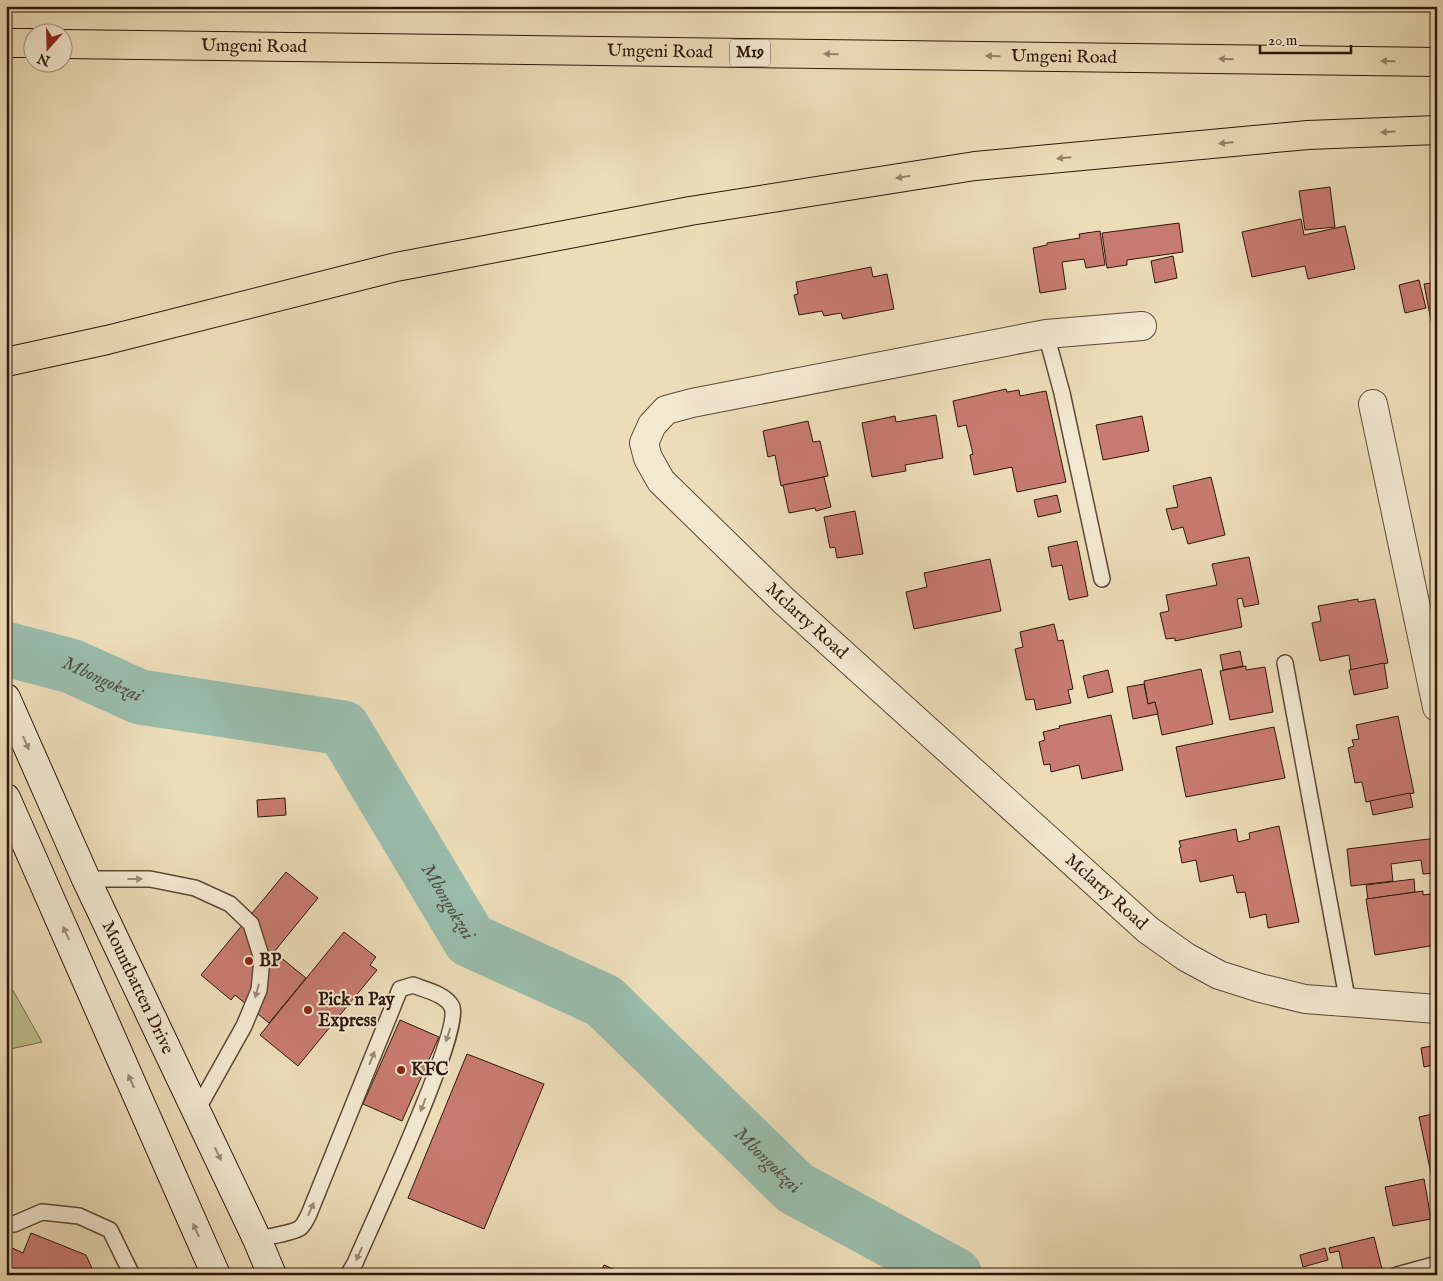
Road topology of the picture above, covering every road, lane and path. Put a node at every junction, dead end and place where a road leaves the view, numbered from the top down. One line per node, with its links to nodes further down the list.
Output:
1 (6, 43): 2 (highway)
2 (22, 43)
3 (72, 44): 4 (highway, Umgeni Road / M19, one-way to 3)
4 (1437, 62)
5 (1437, 130): 8 (highway, one-way to 8)
6 (1142, 326): 7 (street, Mclarty Road)
7 (1046, 334): 10 (lane); 16 (street, Mclarty Road)
8 (6, 362)
9 (1373, 404): 13 (street)
10 (1102, 579)
11 (1285, 663): 16 (lane)
12 (6, 698): 15 (street, Mountbatten Drive, one-way to 15)
13 (1437, 707)
14 (6, 798): 23 (street, one-way to 14)
15 (86, 879): 18 (street, Mountbatten Drive); 18 (lane, one-way to 18)
16 (1348, 1003): 17 (street, Mclarty Road)
17 (1437, 1009)
18 (197, 1110): 20 (street, Mountbatten Drive, one-way to 20)
19 (14, 1224): 22 (lane)
20 (258, 1239): 24 (street, Mountbatten Drive); 25 (lane, one-way to 25)
21 (1437, 1264): 26 (lane)
22 (132, 1275)
23 (216, 1275)
24 (272, 1275)
25 (348, 1275)
26 (1397, 1275)

